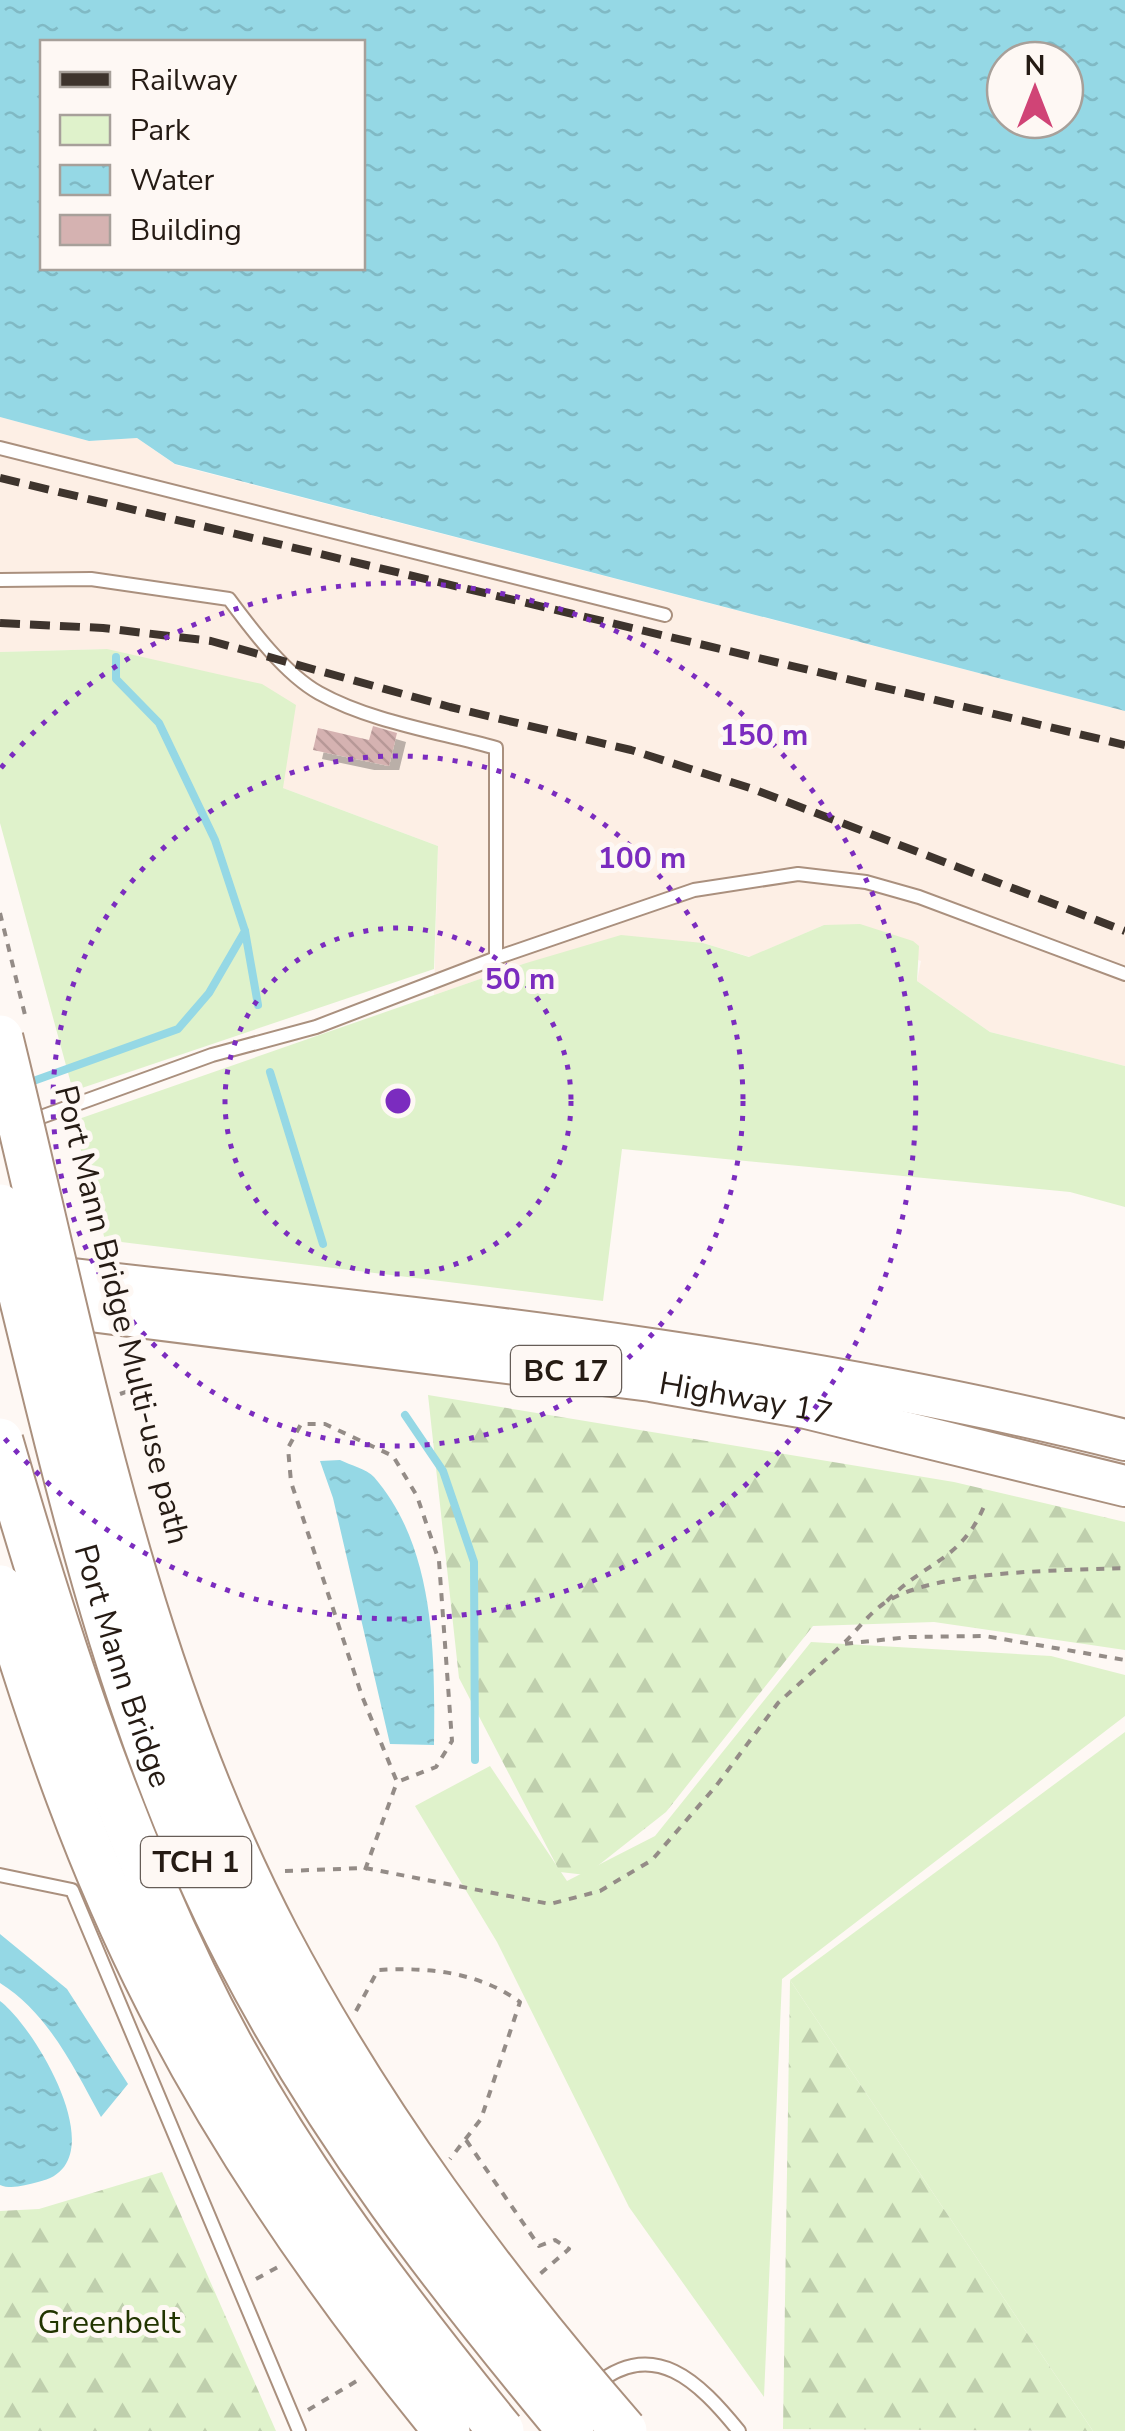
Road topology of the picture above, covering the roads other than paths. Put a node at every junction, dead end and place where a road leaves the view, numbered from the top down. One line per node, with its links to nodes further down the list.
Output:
1 (0, 448): 3 (lane)
2 (0, 580): 4 (lane)
3 (665, 615)
4 (496, 958): 5 (lane); 7 (lane)
5 (1125, 974)
6 (14, 1032): 21 (highway, bridge)
7 (0, 1132)
8 (0, 1207): 16 (highway, Port Mann Bridge / TCH 1, bridge)
9 (0, 1270): 11 (highway, Highway 17 / BC 17)
10 (0, 1300): 13 (highway, Highway 17 / BC 17)
11 (1125, 1440)
12 (0, 1442): 19 (highway, Port Mann Bridge / TCH 1, bridge)
13 (1125, 1486)
14 (0, 1588): 18 (highway, bridge)
15 (0, 1875): 17 (lane)
16 (575, 2411): 20 (lane); 22 (lane)
17 (298, 2431)
18 (447, 2431)
19 (500, 2431)
20 (540, 2431)
21 (624, 2431)
22 (739, 2431)

